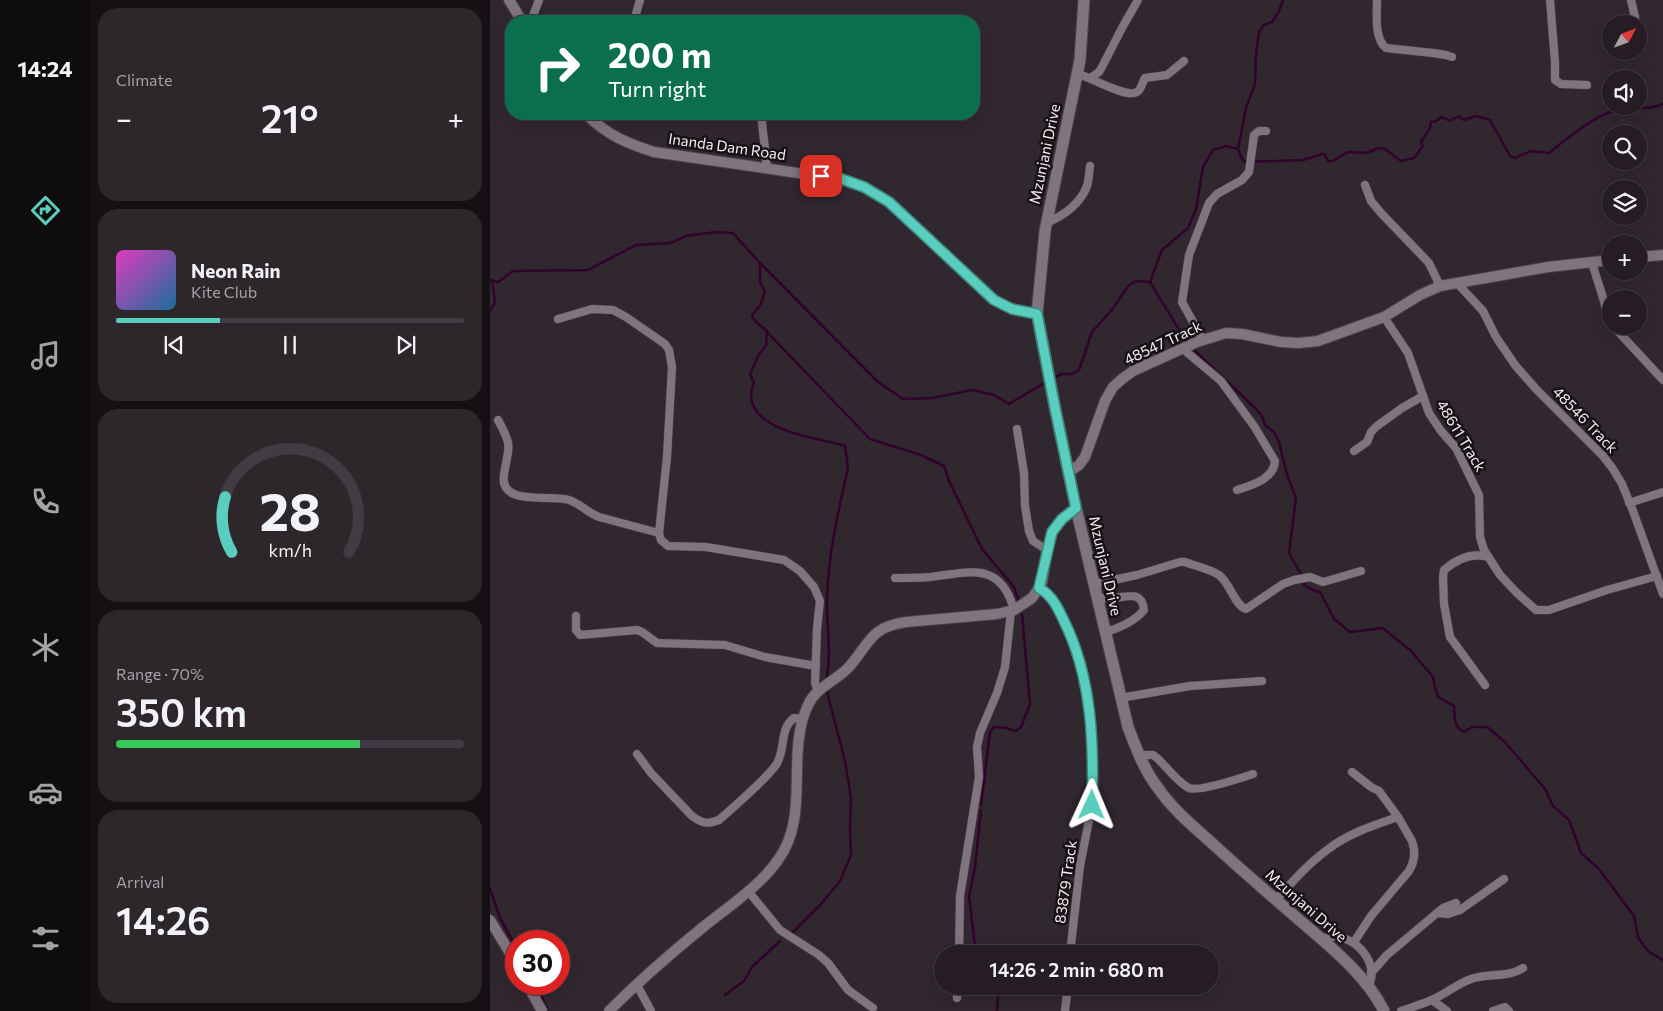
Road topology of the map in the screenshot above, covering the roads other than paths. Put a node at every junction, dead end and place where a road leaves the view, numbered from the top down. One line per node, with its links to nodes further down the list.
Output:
1 (509, 0): 9 (street)
2 (539, 0): 10 (street)
3 (640, 0): 11 (street)
4 (1084, 0): 15 (main road, Mzunjani Drive)
5 (1138, 0): 16 (street)
6 (1377, 0): 13 (street)
7 (1550, 0): 17 (street)
8 (1631, 0): 12 (street)
9 (518, 15)
10 (533, 15)
11 (636, 15)
12 (1635, 15)
13 (1452, 57)
14 (1184, 61): 16 (street)
15 (1078, 74): 16 (street); 24 (main road, Mzunjani Drive)
16 (1090, 78)
17 (1587, 85)
18 (592, 120): 22 (street, Inanda Dam Road)
19 (762, 120): 22 (street)
20 (1266, 131): 36 (street)
21 (1090, 166): 24 (street)
22 (767, 168): 32 (street, Inanda Dam Road)
23 (1366, 185): 30 (street)
24 (1046, 223): 32 (main road, Mzunjani Drive)
25 (1663, 255): 26 (street)
26 (1647, 256)
27 (1602, 261): 28 (street, 48547 Track)
28 (1592, 263): 29 (street, 48547 Track); 31 (street)
29 (1457, 283): 30 (street, 48547 Track); 46 (street, 48546 Track)
30 (1440, 286): 33 (street, 48547 Track)
31 (1602, 297)
32 (1037, 314): 43 (main road, Mzunjani Drive)
33 (1384, 317): 36 (street, 48547 Track); 39 (street, 48611 Track)
34 (558, 319): 48 (street)
35 (1621, 335): 38 (street)
36 (1203, 340): 37 (street, 48547 Track)
37 (1183, 349): 43 (street, 48547 Track); 44 (street)
38 (1663, 380)
39 (1423, 396): 42 (street); 50 (street, 48611 Track)
40 (498, 420): 48 (street)
41 (1017, 429): 49 (street)
42 (1354, 451)
43 (1069, 472): 47 (main road, Mzunjani Drive)
44 (1237, 490)
45 (1663, 492): 46 (street)
46 (1629, 502): 53 (street, 48546 Track)
47 (1076, 508): 49 (street); 54 (main road, Mzunjani Drive)
48 (659, 533): 61 (street)
49 (1047, 550): 55 (street)
50 (1488, 557): 53 (street, 48611 Track); 63 (street)
51 (1361, 571): 54 (street)
52 (895, 578): 58 (street)
53 (1660, 580): 56 (street, 48546 Track)
54 (1094, 584): 57 (main road, Mzunjani Drive)
55 (1039, 588): 58 (street); 83 (street, 83879 Track)
56 (1663, 594)
57 (1097, 598): 60 (main road, Mzunjani Drive); 60 (street)
58 (1012, 610): 64 (street); 82 (street)
59 (576, 616): 61 (street)
60 (1105, 632): 65 (main road, Mzunjani Drive)
61 (816, 666): 64 (street)
62 (1262, 681): 65 (street)
63 (1485, 685)
64 (818, 691): 66 (street)
65 (1120, 698): 68 (main road, Mzunjani Drive)
66 (803, 719): 67 (street); 73 (street)
67 (637, 754)
68 (1139, 755): 70 (street); 74 (main road, Mzunjani Drive)
69 (1352, 772): 71 (street)
70 (1253, 774)
71 (1398, 818): 74 (street); 80 (street)
72 (1504, 879): 77 (street)
73 (748, 891): 86 (street); 93 (street)
74 (1276, 900): 79 (main road, Mzunjani Drive)
75 (1456, 903): 77 (street)
76 (490, 912): 78 (street)
77 (1438, 913): 85 (street)
78 (490, 918): 81 (street)
79 (1322, 939): 80 (street); 87 (main road, Mzunjani Drive)
80 (1354, 942): 85 (street)
81 (505, 944)
82 (959, 945)
83 (1071, 945)
84 (1523, 968): 92 (street)
85 (1371, 973): 87 (street)
86 (637, 985): 95 (street); 96 (street)
87 (1368, 987): 98 (main road, Mzunjani Drive)
88 (534, 995): 94 (street)
89 (957, 995): 91 (street)
90 (1067, 995): 97 (street)
91 (957, 998)
92 (1432, 1000): 99 (street); 100 (street)
93 (873, 1008)
94 (542, 1011)
95 (608, 1011)
96 (651, 1011)
97 (1066, 1011)
98 (1384, 1011)
99 (1401, 1011)
100 (1447, 1011)
101 (1493, 1011): 102 (street)
102 (1509, 1011)

